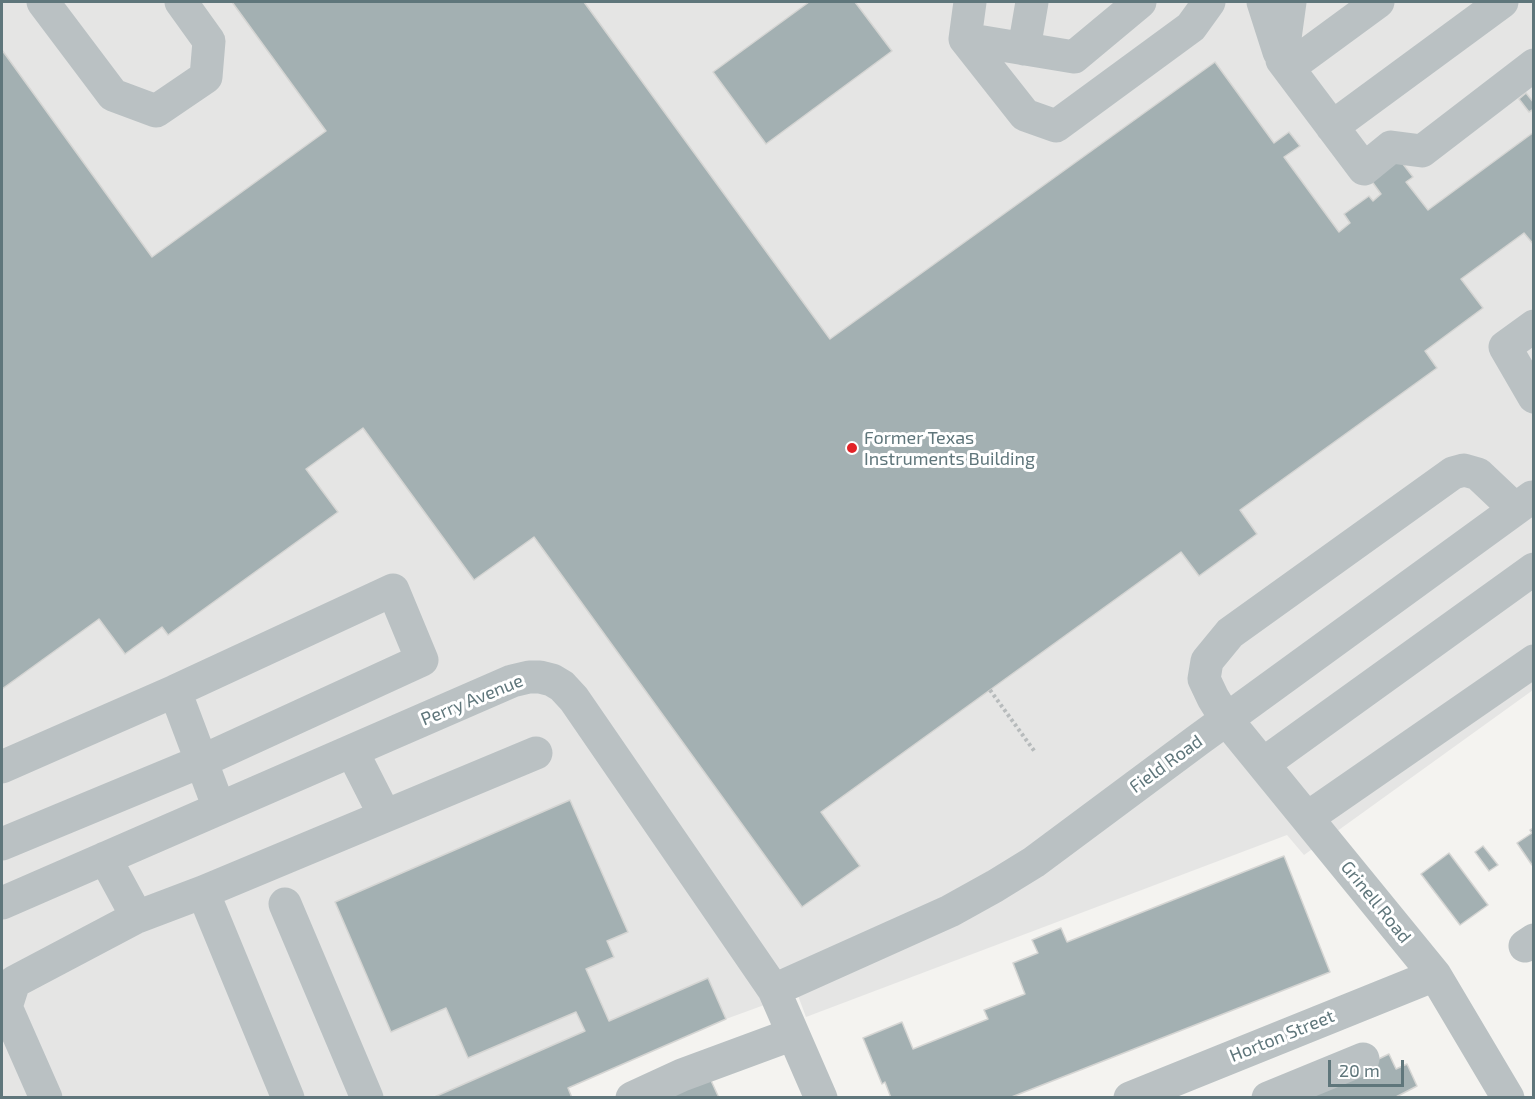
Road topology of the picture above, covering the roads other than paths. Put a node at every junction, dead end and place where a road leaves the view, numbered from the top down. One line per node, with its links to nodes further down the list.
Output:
1 (43, 2): 2 (street)
2 (181, 2)
3 (970, 2): 11 (street)
4 (1032, 2): 12 (street)
5 (1140, 2): 12 (street)
6 (1209, 2): 11 (street)
7 (1263, 2): 13 (street)
8 (1290, 2): 13 (street)
9 (1378, 2): 13 (street)
10 (1502, 2): 15 (street)
11 (965, 39): 12 (street)
12 (1024, 49)
13 (1285, 64): 15 (street)
14 (1533, 65): 15 (street)
15 (1332, 127)
16 (1533, 326): 17 (street)
17 (1533, 397)
18 (1524, 502): 22 (street, Field Road); 22 (street, Grinell Road)
19 (1533, 569): 26 (street)
20 (1533, 661): 30 (street)
21 (175, 691): 25 (street); 25 (street); 27 (street)
22 (1226, 719): 26 (street, Grinell Road); 38 (street, Field Road)
23 (352, 751): 28 (street, Perry Avenue); 29 (street); 38 (street, Perry Avenue)
24 (536, 753): 29 (street)
25 (202, 761): 28 (street); 31 (street)
26 (1263, 764): 30 (street, Grinell Road)
27 (2, 767)
28 (219, 808): 32 (street, Perry Avenue)
29 (385, 816): 33 (street)
30 (1307, 818): 37 (street, Grinell Road)
31 (2, 844)
32 (105, 858): 34 (street, Perry Avenue); 36 (street)
33 (203, 892): 36 (street); 42 (street)
34 (2, 903)
35 (285, 904): 43 (street)
36 (137, 917): 41 (street)
37 (1435, 975): 46 (street, Horton Street); 48 (street, Grinell Road)
38 (774, 990): 39 (street, Perry Avenue)
39 (793, 1034): 44 (street); 45 (street, Perry Avenue)
40 (1363, 1059): 47 (street)
41 (46, 1098)
42 (288, 1098)
43 (368, 1098)
44 (632, 1098)
45 (821, 1098)
46 (1130, 1098)
47 (1268, 1098)
48 (1508, 1098)

